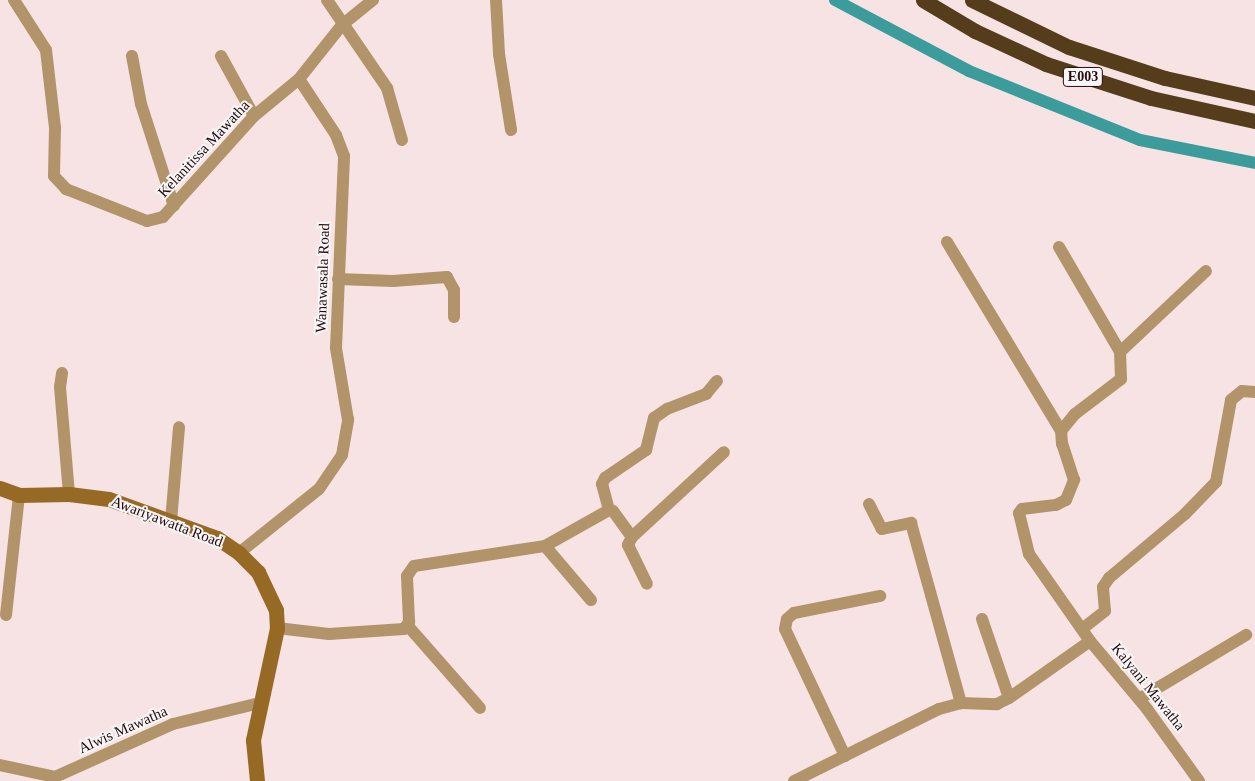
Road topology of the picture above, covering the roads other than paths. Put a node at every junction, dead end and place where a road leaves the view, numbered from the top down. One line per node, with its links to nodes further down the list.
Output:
1 (326, 0): 7 (street)
2 (374, 0): 7 (street)
3 (496, 0): 14 (street)
4 (923, 0): 13 (highway, E003)
5 (972, 0): 11 (highway, E003)
6 (20, 2): 16 (street, Kelanitissa Mawatha)
7 (342, 26): 10 (street); 15 (street)
8 (132, 56): 16 (street)
9 (221, 56): 12 (street)
10 (299, 78): 12 (street, Kelanitissa Mawatha); 20 (street, Wanawasala Road)
11 (1255, 98)
12 (254, 116): 16 (street, Kelanitissa Mawatha)
13 (1255, 121)
14 (511, 130)
15 (402, 140)
16 (174, 206)
17 (947, 242): 27 (street)
18 (1059, 247): 22 (street)
19 (1206, 271): 22 (street)
20 (338, 279): 21 (street); 37 (street, Wanawasala Road)
21 (454, 317)
22 (1120, 352): 27 (street)
23 (62, 373): 30 (street)
24 (717, 381): 33 (street)
25 (1255, 392): 45 (street)
26 (179, 427): 34 (street)
27 (1061, 431): 45 (street)
28 (724, 452): 35 (street)
29 (0, 488): 31 (street, Awariyawatta Road)
30 (69, 494): 31 (street, Awariyawatta Road); 34 (street, Awariyawatta Road)
31 (20, 495): 41 (street)
32 (869, 504): 51 (street)
33 (609, 510): 35 (street); 36 (street)
34 (171, 521): 37 (street, Awariyawatta Road)
35 (632, 537): 38 (street)
36 (545, 546): 40 (street); 43 (street)
37 (239, 553): 44 (street, Awariyawatta Road)
38 (647, 584)
39 (880, 596): 53 (street)
40 (591, 600)
41 (6, 615)
42 (982, 619): 48 (street)
43 (408, 626): 44 (street); 52 (street)
44 (277, 628): 50 (street, Awariyawatta Road)
45 (1082, 629): 47 (street)
46 (1246, 635): 49 (street)
47 (1090, 641): 48 (street, Kalyani Mawatha); 49 (street, Kalyani Mawatha)
48 (1008, 698): 51 (street, Kalyani Mawatha)
49 (1139, 699): 57 (street, Kalyani Mawatha)
50 (260, 702): 54 (street, Alwis Mawatha); 55 (street, Awariyawatta Road)
51 (961, 703): 53 (street, Kalyani Mawatha)
52 (480, 708)
53 (845, 756): 56 (street, Kalyani Mawatha)
54 (0, 765)
55 (257, 781)
56 (794, 781)
57 (1199, 781)

